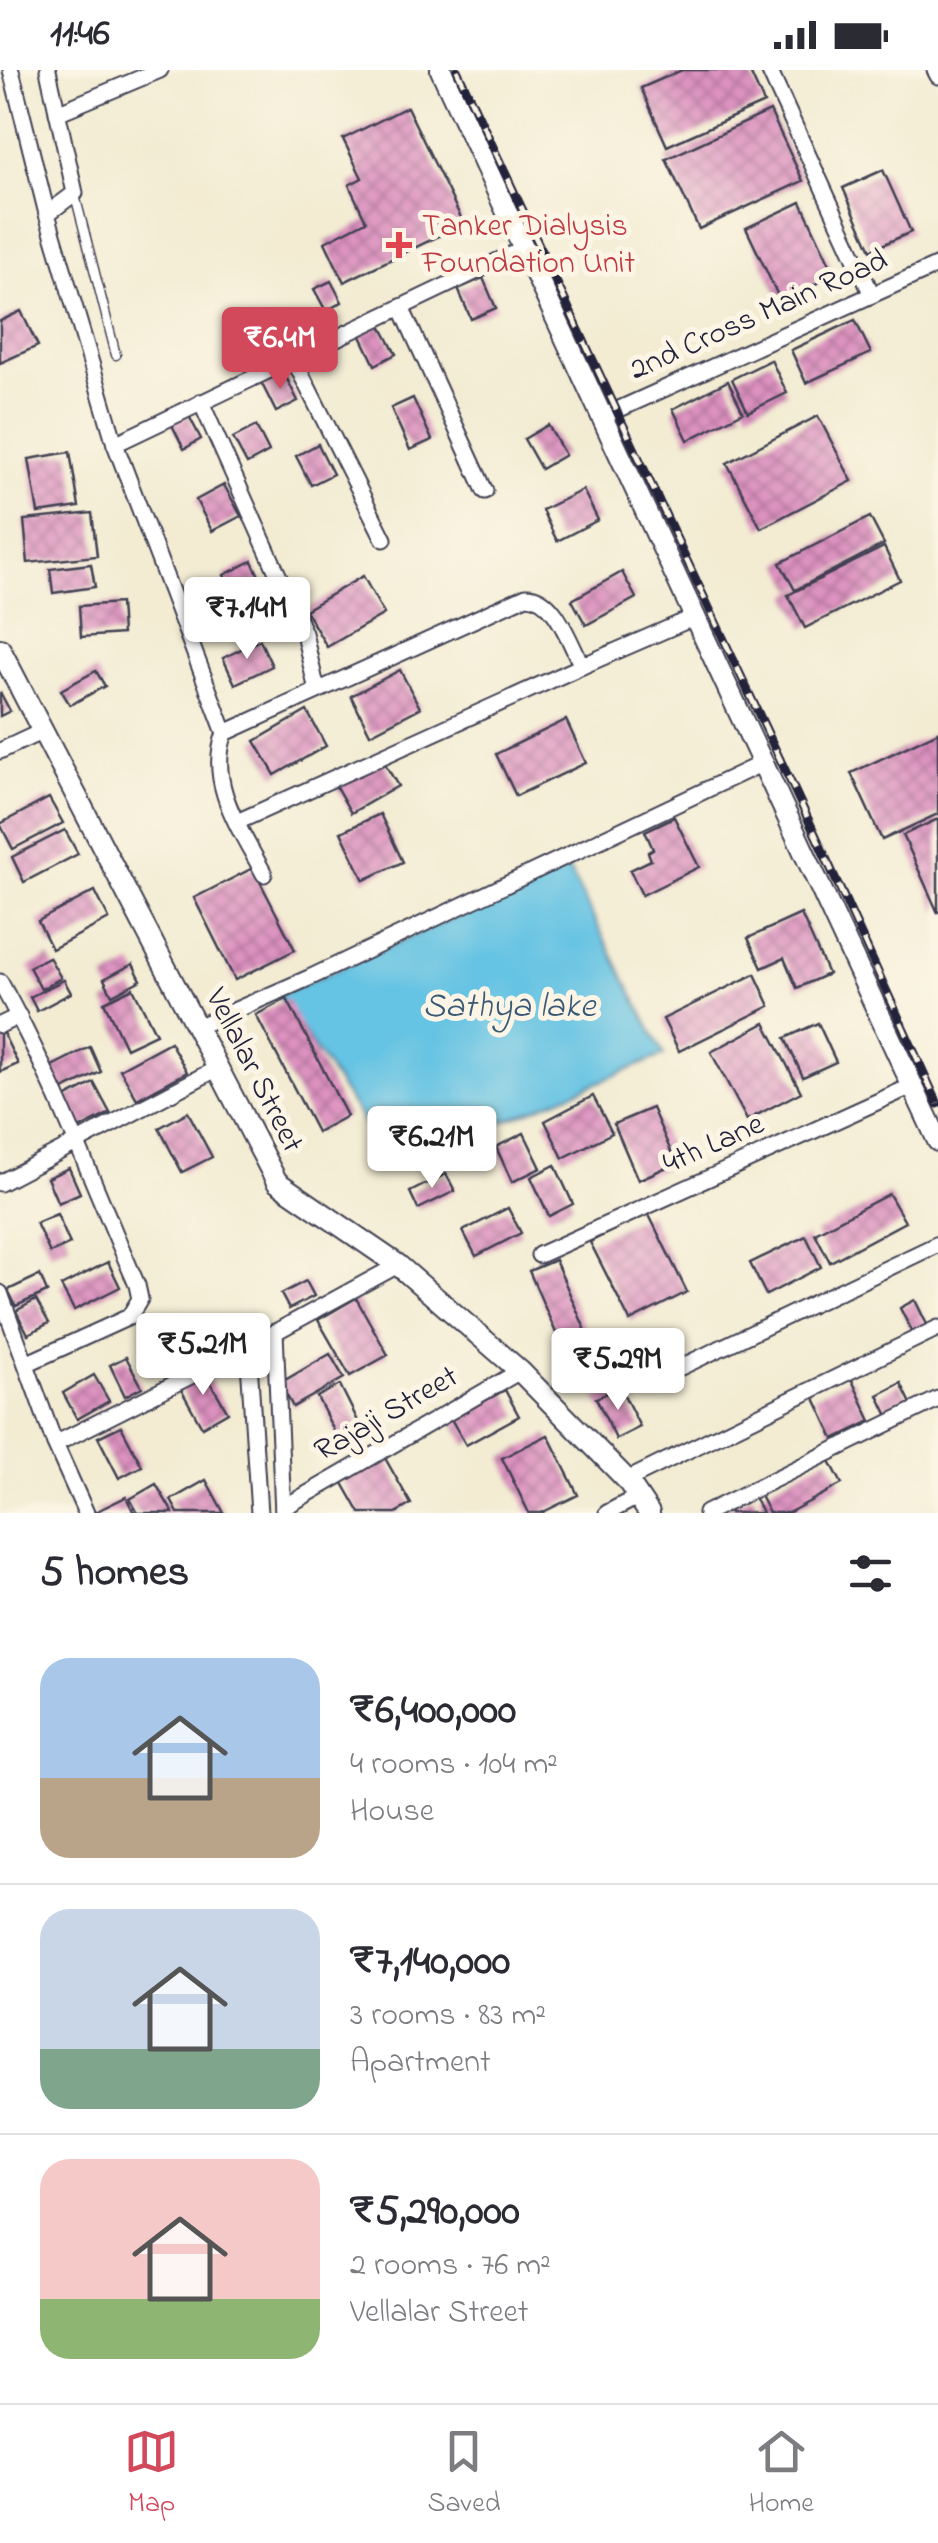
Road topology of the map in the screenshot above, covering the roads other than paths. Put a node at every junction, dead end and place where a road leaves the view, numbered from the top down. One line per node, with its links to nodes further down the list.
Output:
1 (11, 70): 8 (street)
2 (48, 70): 6 (street)
3 (160, 70): 6 (street)
4 (442, 70): 9 (street)
5 (769, 70): 11 (street)
6 (57, 113): 7 (street)
7 (75, 193): 8 (street); 13 (lane)
8 (47, 214): 17 (street)
9 (525, 248): 12 (street); 16 (street)
10 (938, 265): 11 (street, 2nd Cross Main Road)
11 (872, 295): 16 (street, 2nd Cross Main Road)
12 (401, 307): 14 (street); 18 (street)
13 (116, 355)
14 (293, 358): 15 (street); 19 (street)
15 (201, 402): 17 (street); 23 (street)
16 (604, 416): 20 (street)
17 (115, 444): 25 (street)
18 (485, 491)
19 (384, 539)
20 (697, 616): 22 (street); 27 (street)
21 (0, 649): 24 (street, Vellalar Street)
22 (582, 666): 23 (street); 28 (street)
23 (318, 691): 25 (street)
24 (43, 731): 26 (street); 33 (street, Vellalar Street)
25 (224, 733): 28 (street)
26 (0, 750)
27 (765, 762): 33 (street); 35 (street)
28 (237, 822): 29 (street)
29 (264, 874)
30 (0, 982): 31 (street)
31 (18, 1016): 32 (street); 37 (street)
32 (0, 1025)
33 (196, 1027): 34 (street, Vellalar Street)
34 (218, 1068): 37 (street); 41 (street, Vellalar Street)
35 (912, 1086): 36 (street); 40 (street, 4th Lane)
36 (938, 1140)
37 (76, 1143): 38 (street); 46 (street)
38 (0, 1183)
39 (938, 1244): 47 (street)
40 (539, 1255)
41 (398, 1264): 44 (street); 48 (street, Vellalar Street)
42 (0, 1293): 46 (street)
43 (938, 1328): 51 (street)
44 (275, 1332): 45 (street); 52 (street)
45 (248, 1347): 50 (street); 54 (street)
46 (28, 1363): 50 (street)
47 (681, 1367)
48 (520, 1371): 51 (street, Vellalar Street); 52 (street, Rajaji Street)
49 (938, 1399): 56 (street)
50 (55, 1444): 53 (street)
51 (638, 1496): 55 (street)
52 (283, 1510)
53 (86, 1513)
54 (259, 1513)
55 (607, 1513)
56 (706, 1513)

